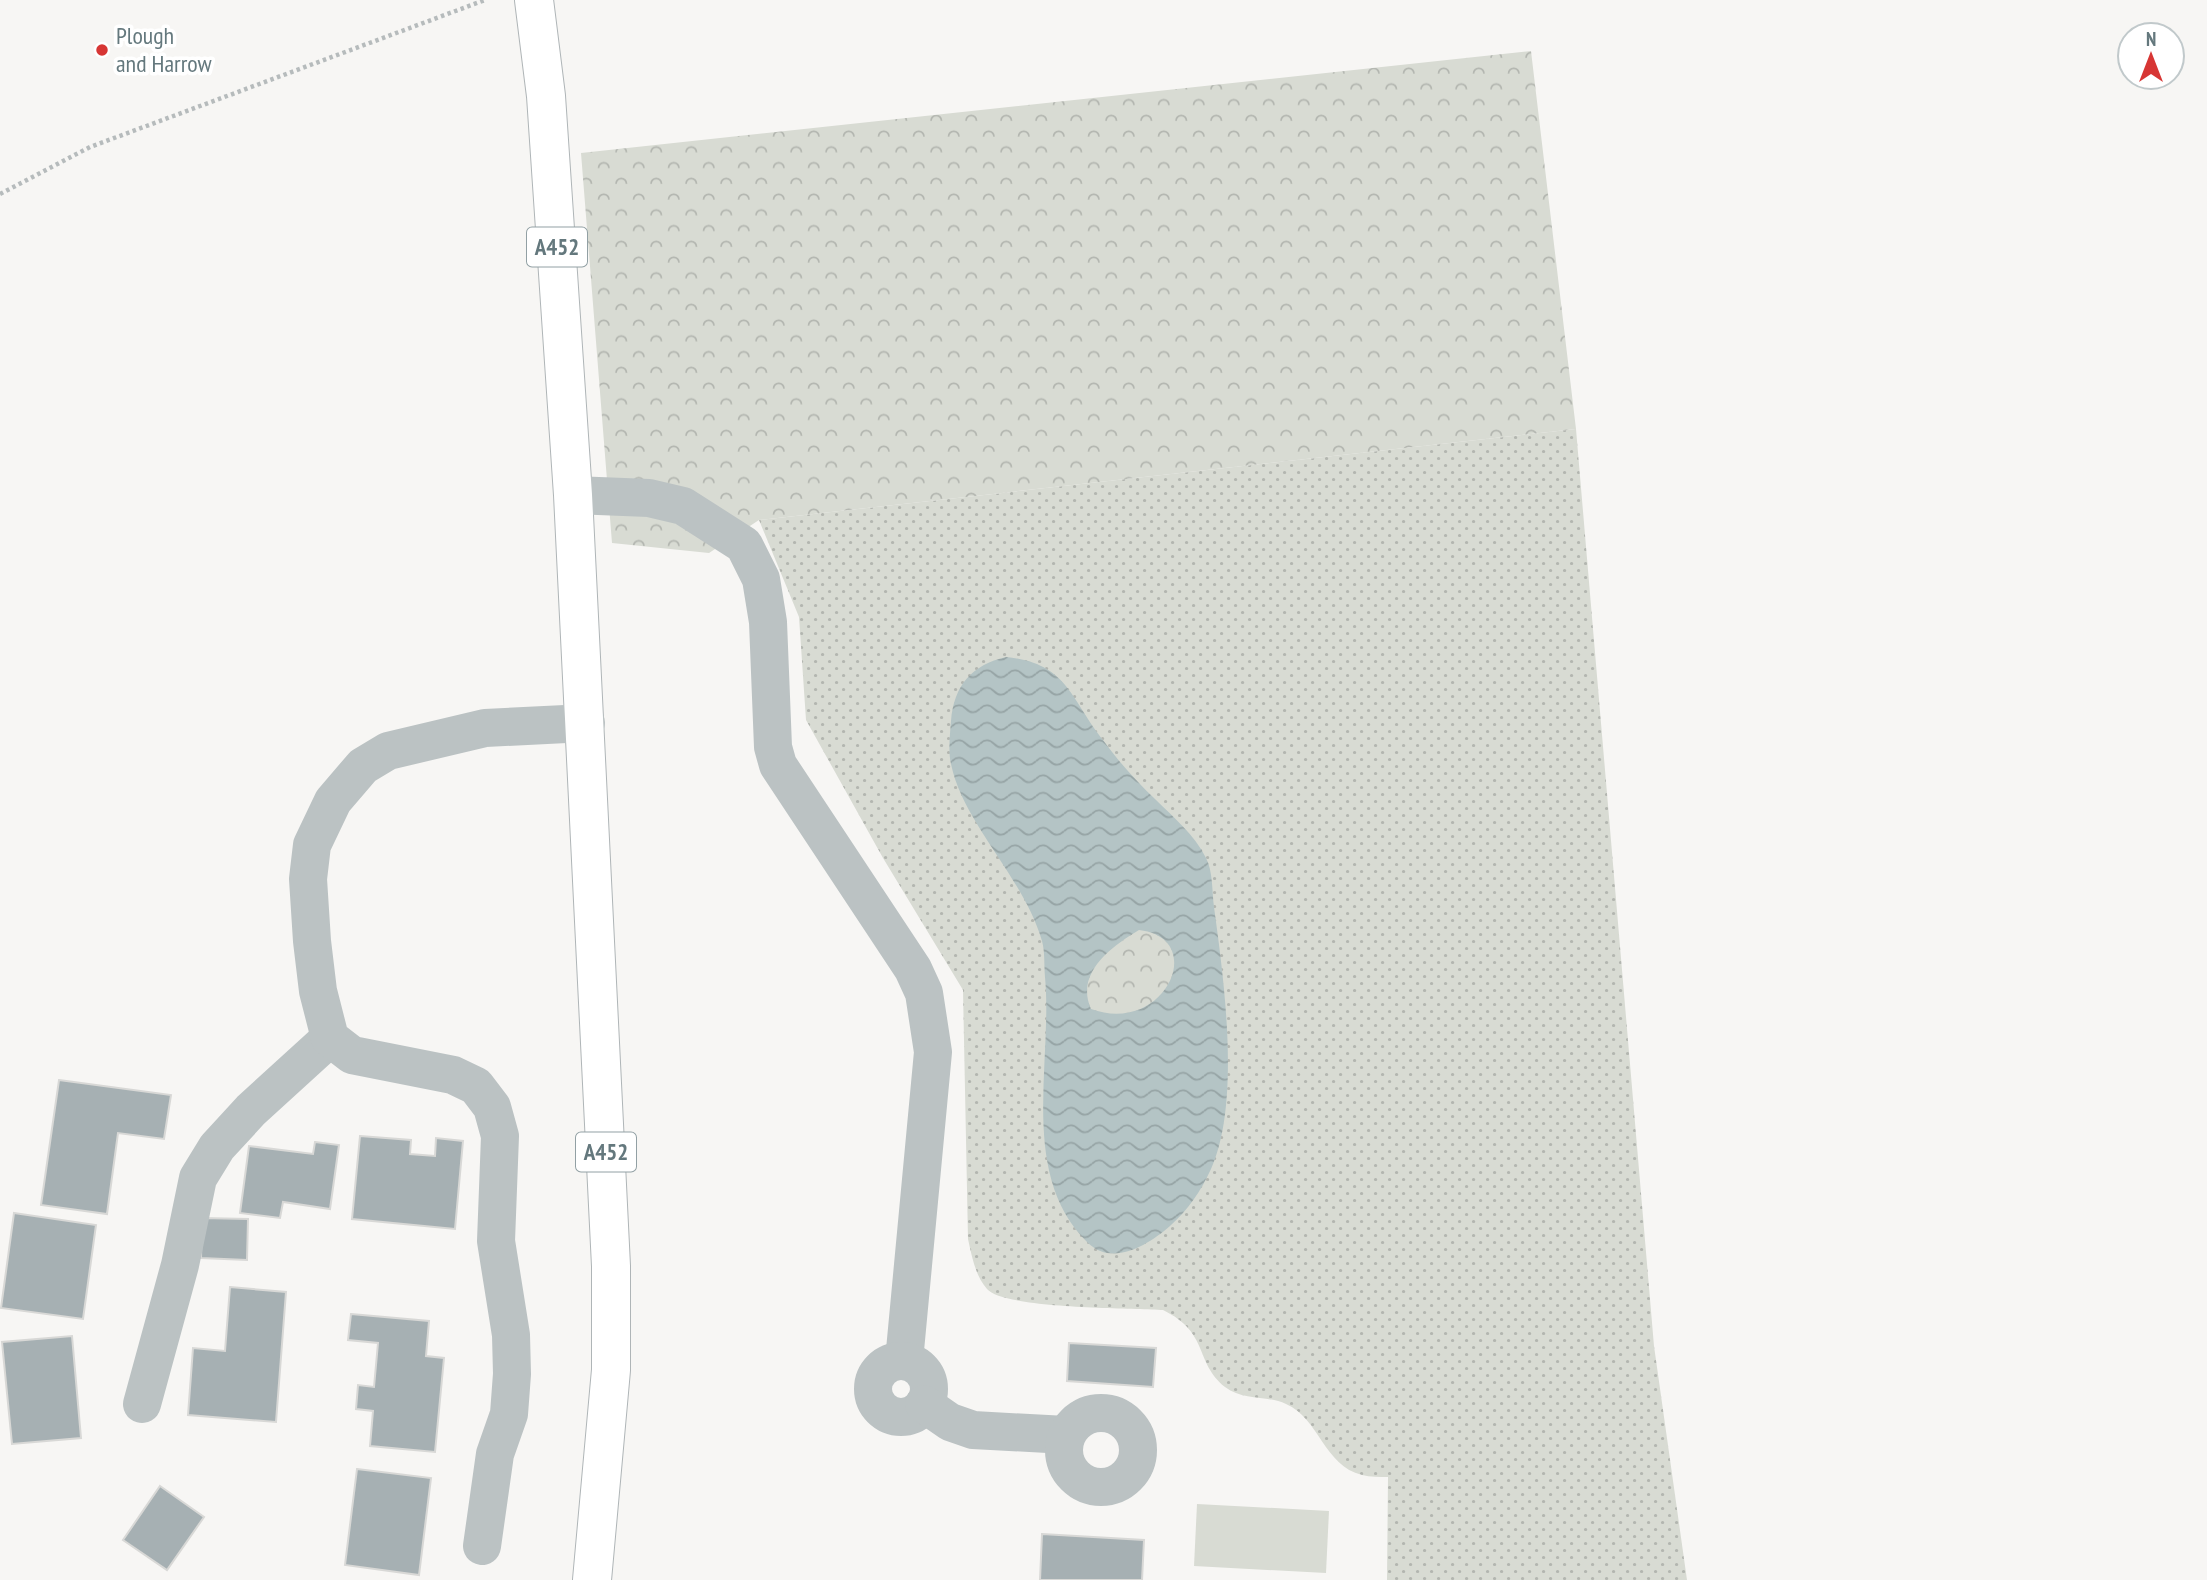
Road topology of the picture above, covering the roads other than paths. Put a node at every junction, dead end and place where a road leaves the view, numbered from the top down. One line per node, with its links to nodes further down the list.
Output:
1 (534, 0): 2 (highway, A452)
2 (573, 495): 3 (highway, A452); 6 (lane)
3 (586, 723): 4 (lane); 8 (highway, A452)
4 (330, 1038): 5 (lane); 7 (lane)
5 (142, 1404)
6 (1066, 1435)
7 (482, 1546)
8 (592, 1580)

